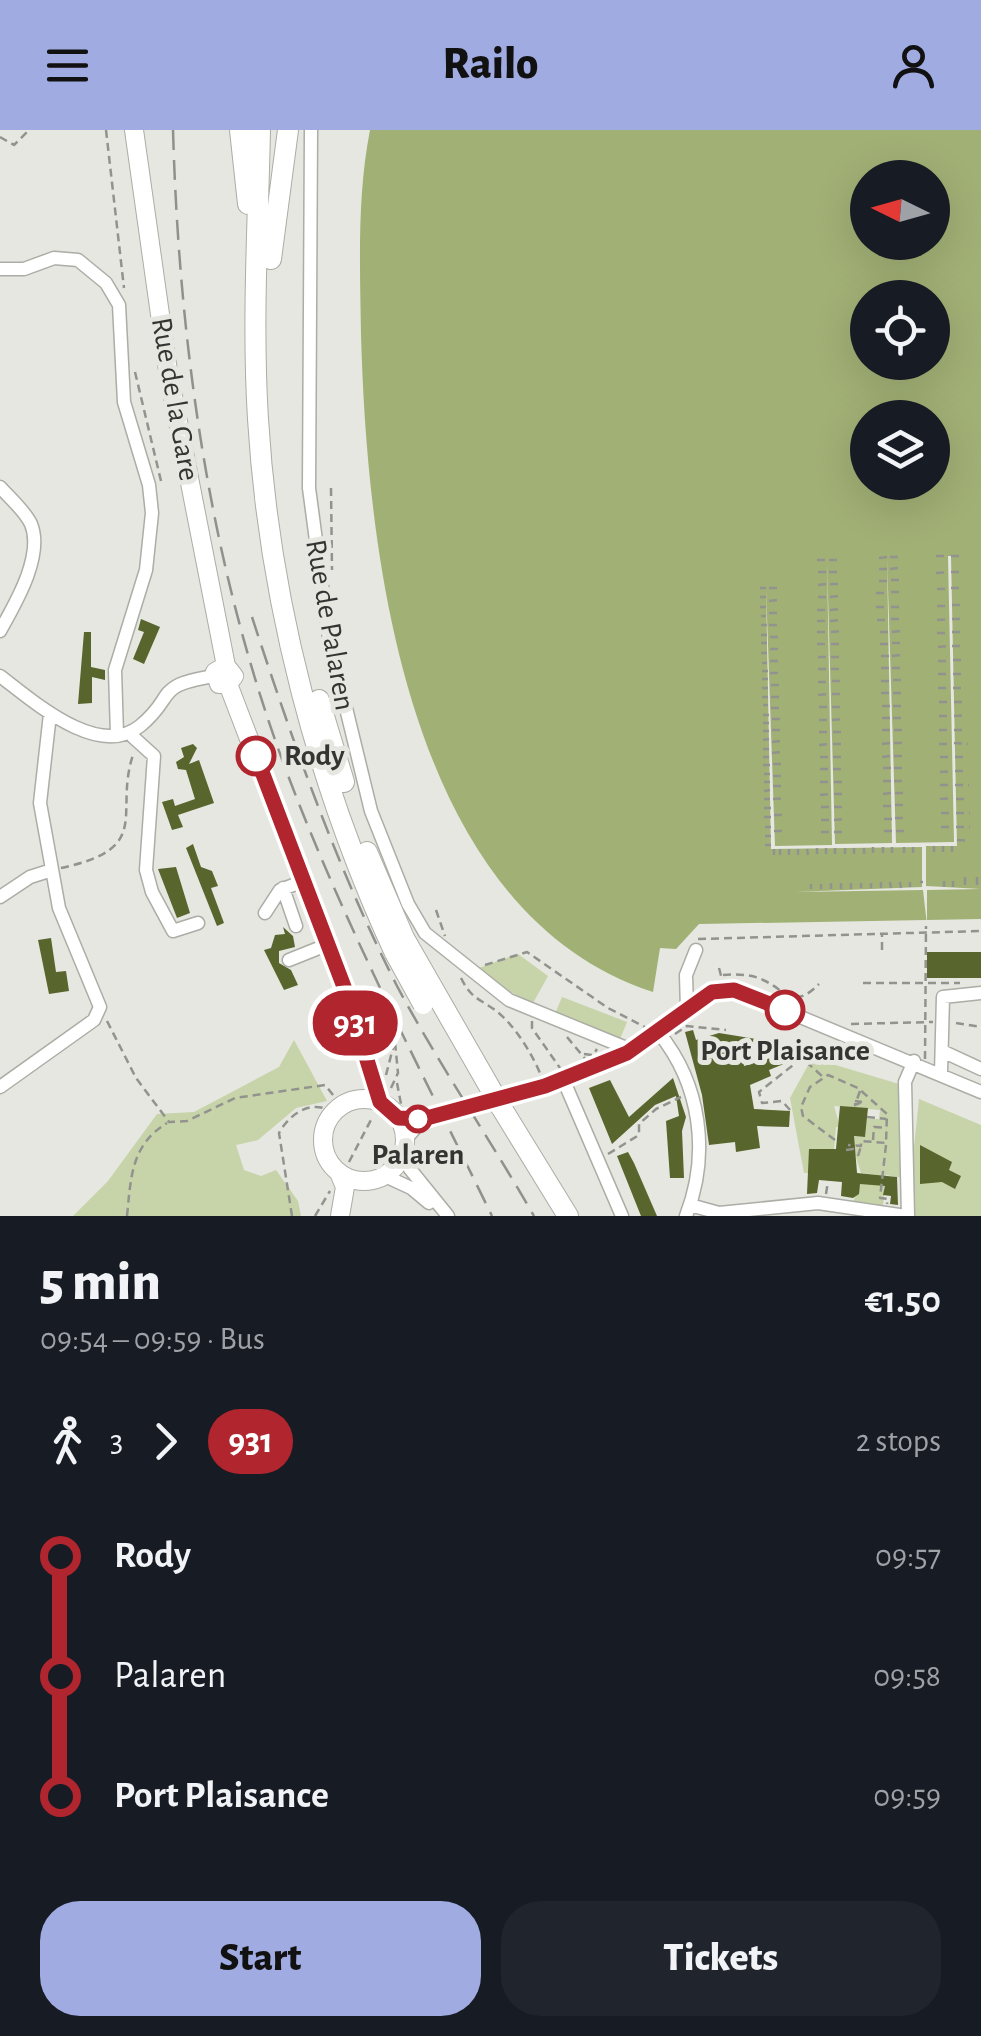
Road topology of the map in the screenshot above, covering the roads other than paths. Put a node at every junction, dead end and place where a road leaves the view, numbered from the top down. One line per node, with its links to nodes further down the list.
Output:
1 (134, 130): 12 (main road, Rue de la Gare)
2 (240, 130): 9 (highway)
3 (260, 130): 9 (highway)
4 (274, 130): 7 (highway)
5 (288, 130): 7 (highway)
6 (311, 130): 31 (street, Rue de Palaren)
7 (272, 258): 25 (highway)
8 (0, 268): 15 (street)
9 (258, 275): 25 (highway)
10 (0, 487): 11 (street)
11 (0, 630)
12 (223, 675): 16 (street); 18 (main road, Rue de la Gare)
13 (0, 676): 14 (street)
14 (50, 714): 15 (street); 17 (street)
15 (117, 735): 16 (street)
16 (135, 736): 22 (street)
17 (52, 870): 20 (street); 38 (street)
18 (304, 881): 19 (street); 24 (main road, Rue de la Gare)
19 (283, 888): 21 (street); 23 (street)
20 (0, 896)
21 (265, 913)
22 (198, 923)
23 (296, 926)
24 (328, 944): 26 (street); 33 (main road, Rue de la Gare)
25 (400, 945): 45 (highway, bridge)
26 (289, 960)
27 (717, 991): 29 (street); 29 (street); 34 (street)
28 (981, 993): 32 (street)
29 (687, 1009): 30 (street)
30 (657, 1036): 37 (street); 47 (street)
31 (624, 1047)
32 (942, 1051): 35 (street); 36 (street)
33 (364, 1054): 40 (main road, Rue de la Gare); 41 (main road, Rue de la Gare)
34 (913, 1057): 36 (street); 55 (street)
35 (981, 1069)
36 (941, 1073): 39 (street)
37 (563, 1079): 42 (street); 54 (street)
38 (0, 1086)
39 (981, 1092)
40 (343, 1106): 41 (main road); 44 (main road, Rue de la Gare)
41 (379, 1107): 42 (main road)
42 (412, 1118): 43 (main road)
43 (404, 1147): 46 (main road); 51 (street)
44 (340, 1176): 46 (main road); 49 (main road, Rue de la Gare)
45 (537, 1177): 52 (highway); 53 (highway)
46 (376, 1179): 50 (main road); 51 (street)
47 (688, 1210): 48 (street)
48 (880, 1212): 55 (street)
49 (340, 1216)
50 (348, 1216)
51 (447, 1216)
52 (554, 1216)
53 (568, 1216)
54 (622, 1216)
55 (907, 1216)

